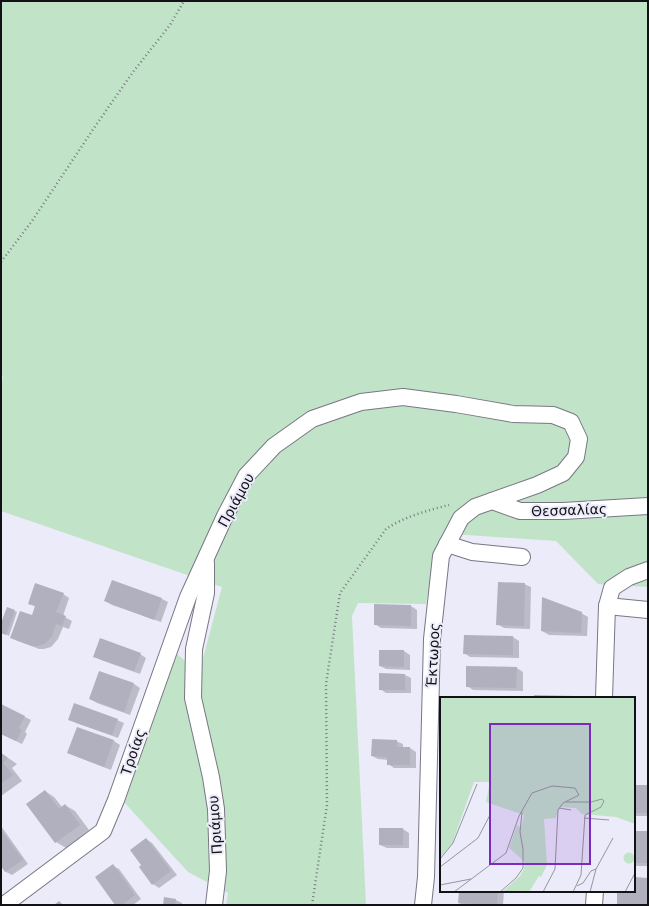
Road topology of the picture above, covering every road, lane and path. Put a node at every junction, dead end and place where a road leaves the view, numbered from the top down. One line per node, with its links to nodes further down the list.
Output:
1 (184, 1): 2 (path)
2 (1, 262)
3 (492, 501): 4 (street, Θεσσαλίας); 5 (street, Έκτωρος); 7 (street, Πριάμου)
4 (648, 506)
5 (475, 507): 6 (street, Έκτωρος); 16 (path)
6 (447, 544): 8 (street); 17 (street, Έκτωρος)
7 (206, 557): 14 (street, Τροίας); 15 (street, Πριάμου)
8 (522, 557)
9 (648, 570): 10 (street)
10 (607, 606): 11 (street); 12 (street)
11 (648, 610)
12 (604, 697)
13 (595, 892): 18 (street)
14 (4, 905)
15 (214, 905)
16 (312, 905)
17 (423, 905)
18 (594, 905)

